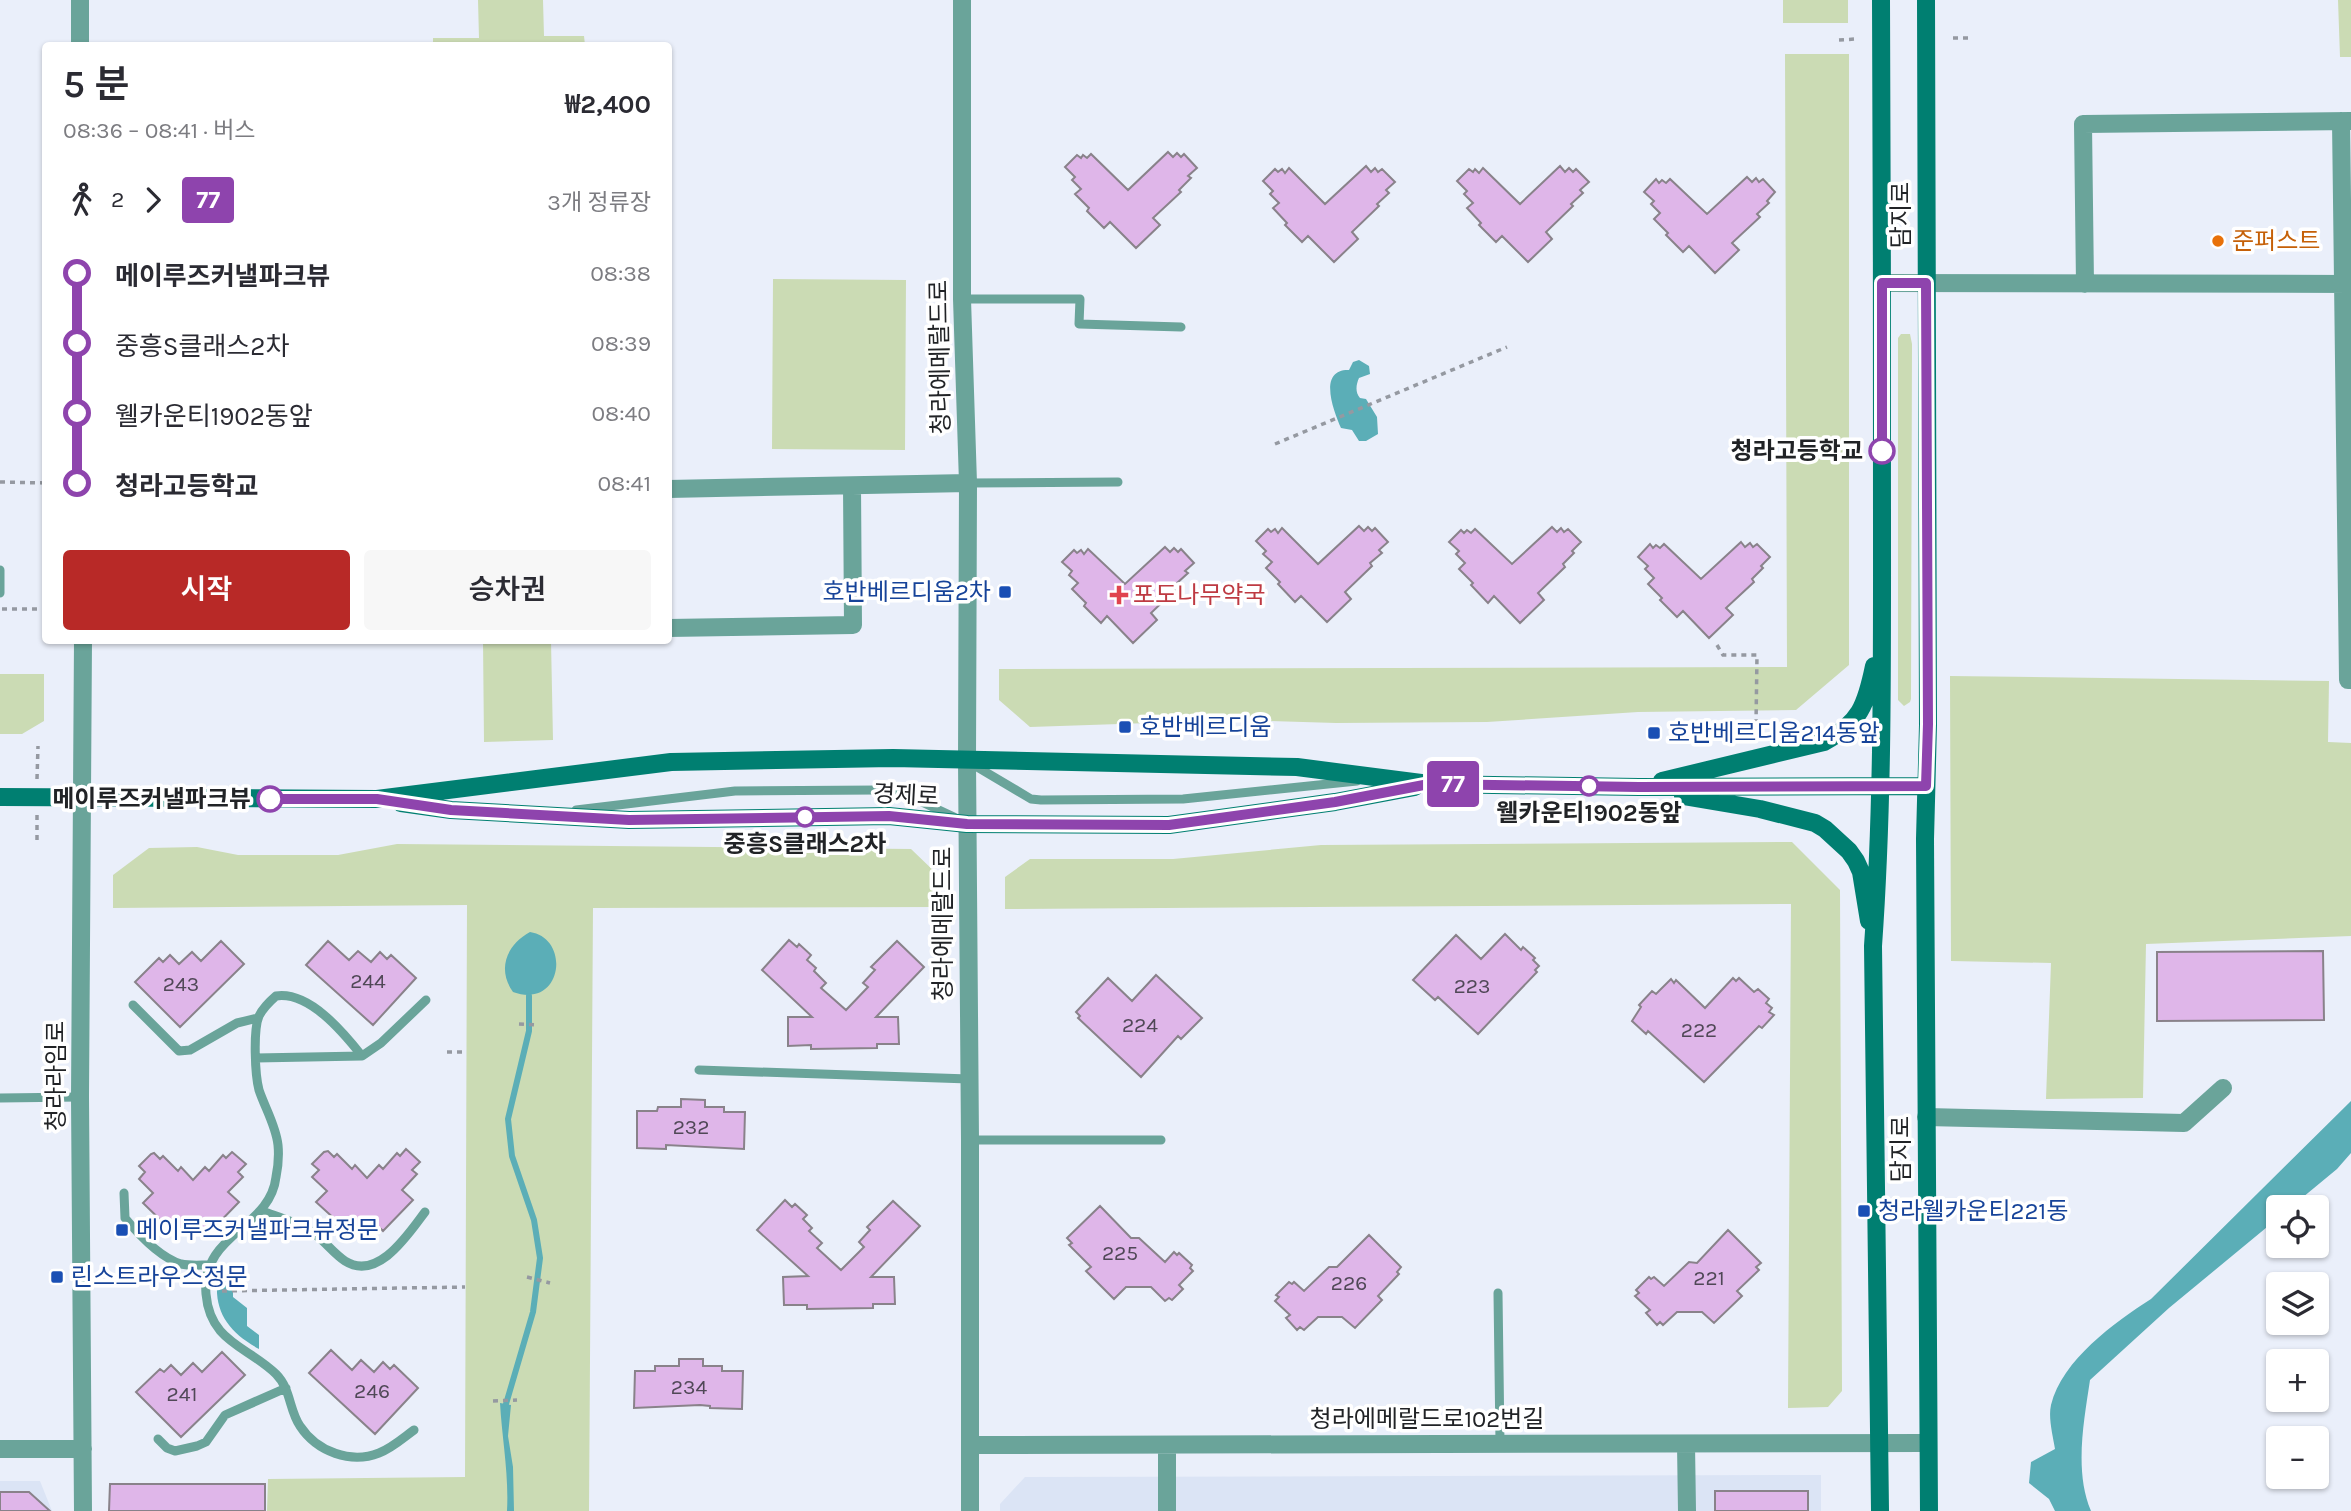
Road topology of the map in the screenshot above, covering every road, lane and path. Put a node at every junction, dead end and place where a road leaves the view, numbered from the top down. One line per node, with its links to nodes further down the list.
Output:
1 (80, 0): 9 (street)
2 (962, 0): 15 (street, 청라에메랄드로)
3 (1881, 0): 11 (main road)
4 (1926, 0): 12 (main road, 담지로)
5 (1953, 38): 6 (path)
6 (1970, 38)
7 (1856, 39): 8 (path)
8 (1839, 40)
9 (80, 42)
10 (2346, 121): 13 (street); 14 (street)
11 (1882, 283): 12 (street); 30 (main road)
12 (1926, 283): 13 (street); 38 (main road, 담지로)
13 (2085, 284): 14 (street)
14 (2348, 284): 33 (street)
15 (962, 299): 16 (lane); 22 (street, 청라에메랄드로)
16 (1181, 327)
17 (1507, 347): 18 (path)
18 (1275, 444)
19 (0, 482): 21 (path)
20 (1118, 482): 22 (lane)
21 (42, 483)
22 (968, 483): 23 (street); 35 (street, 청라에메랄드로)
23 (852, 486): 24 (street); 29 (street)
24 (672, 489)
25 (0, 570): 26 (lane)
26 (0, 593)
27 (0, 609): 28 (path)
28 (42, 609)
29 (672, 628)
30 (1882, 631): 39 (main road); 40 (main road)
31 (83, 644): 42 (street, 청라라임로)
32 (1717, 645): 34 (path)
33 (2351, 680)
34 (1756, 724)
35 (967, 761): 36 (main road, 경제로); 36 (lane); 43 (main road, 경제로); 45 (street, 청라에메랄드로)
36 (1387, 778): 37 (main road, 경제로)
37 (1429, 784): 39 (main road, 경제로); 45 (main road, 경제로)
38 (1926, 786): 40 (main road, 경제로); 61 (main road, 담지로)
39 (1639, 787): 40 (main road, 경제로); 46 (main road)
40 (1879, 787): 46 (main road)
41 (0, 797): 42 (main road, 경제로)
42 (83, 798): 43 (main road, 경제로); 59 (street, 청라라임로)
43 (377, 799): 44 (main road, 경제로)
44 (536, 815): 45 (main road, 경제로); 45 (lane)
45 (967, 824): 57 (street, 청라에메랄드로)
46 (1873, 946): 81 (main road)
47 (426, 1000): 54 (lane)
48 (133, 1005): 49 (lane)
49 (258, 1018): 54 (lane); 55 (lane)
50 (519, 1024): 51 (path)
51 (538, 1025)
52 (447, 1052): 53 (path)
53 (466, 1052)
54 (362, 1055): 55 (lane)
55 (256, 1058): 65 (lane)
56 (699, 1070): 57 (lane)
57 (969, 1079): 62 (street, 청라에메랄드로)
58 (2223, 1088): 61 (street)
59 (80, 1097): 60 (lane); 85 (street, 청라라임로)
60 (0, 1098)
61 (1926, 1116): 79 (main road, 담지로)
62 (970, 1140): 63 (lane); 82 (street, 청라에메랄드로)
63 (1161, 1140)
64 (124, 1193): 67 (lane)
65 (262, 1211): 66 (lane); 67 (lane)
66 (425, 1212)
67 (209, 1265): 73 (lane)
68 (527, 1277): 69 (path)
69 (550, 1283)
70 (465, 1287): 71 (path)
71 (214, 1291)
72 (1498, 1293): 78 (lane)
73 (286, 1388): 76 (lane); 77 (lane)
74 (517, 1400): 75 (path)
75 (493, 1401)
76 (414, 1430)
77 (158, 1439)
78 (1500, 1443): 80 (street, 청라에메랄드로102번길); 83 (street, 청라에메랄드로102번길)
79 (1928, 1443): 81 (street, 청라에메랄드로102번길); 91 (main road, 담지로)
80 (1686, 1444): 81 (street, 청라에메랄드로102번길); 89 (street)
81 (1880, 1444): 90 (main road)
82 (971, 1445): 83 (street, 청라에메랄드로102번길); 87 (street, 청라에메랄드로)
83 (1167, 1445): 88 (street)
84 (0, 1449): 85 (street)
85 (83, 1449): 86 (street, 청라라임로)
86 (83, 1511)
87 (970, 1511)
88 (1167, 1511)
89 (1687, 1511)
90 (1880, 1511)
91 (1928, 1511)

